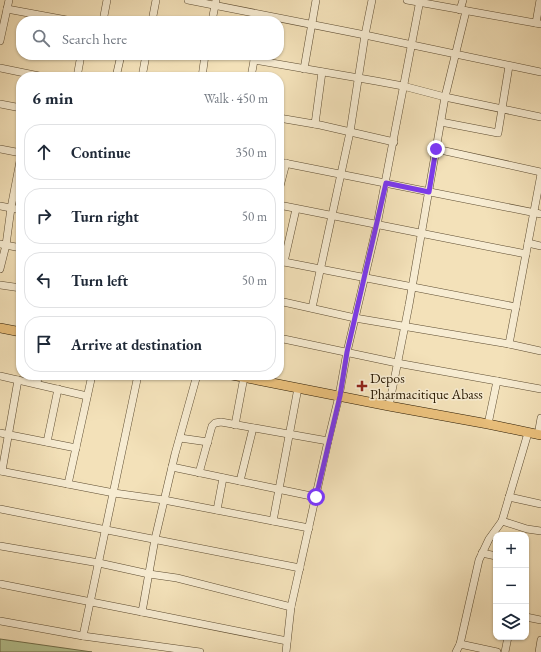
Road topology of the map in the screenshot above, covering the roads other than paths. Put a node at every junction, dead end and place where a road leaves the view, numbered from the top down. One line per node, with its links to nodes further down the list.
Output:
1 (9, 0): 12 (street)
2 (107, 0): 15 (street)
3 (156, 0): 16 (street)
4 (188, 0): 11 (street)
5 (316, 0): 21 (street)
6 (372, 0): 22 (street)
7 (407, 0): 10 (street)
8 (463, 0): 13 (street)
9 (540, 0): 20 (street)
10 (420, 1): 13 (street); 24 (street)
11 (215, 2): 17 (street); 18 (street)
12 (7, 9): 14 (street); 23 (street)
13 (463, 10): 20 (street); 25 (street)
14 (45, 16)
15 (104, 16)
16 (153, 16)
17 (213, 16)
18 (256, 16)
19 (284, 21): 21 (street)
20 (538, 23)
21 (311, 24): 22 (street); 34 (street)
22 (365, 35): 24 (street); 43 (street)
23 (0, 41)
24 (412, 45): 25 (street); 44 (street)
25 (455, 53): 32 (street); 45 (street)
26 (80, 60): 36 (street)
27 (120, 60): 37 (street)
28 (145, 60): 38 (street)
29 (205, 60): 39 (street)
30 (254, 60): 40 (street)
31 (263, 60): 34 (street)
32 (509, 66): 42 (street); 48 (street)
33 (0, 68): 35 (street)
34 (304, 69): 41 (street)
35 (20, 72)
36 (78, 72)
37 (117, 72)
38 (143, 72)
39 (203, 72)
40 (252, 72)
41 (322, 72): 43 (street); 52 (street)
42 (541, 72)
43 (359, 78): 44 (street); 53 (street)
44 (403, 86): 45 (street); 54 (street)
45 (445, 98): 48 (street); 51 (street)
46 (0, 104): 47 (street)
47 (16, 107)
48 (502, 109): 49 (street); 51 (street)
49 (541, 116)
50 (284, 119): 52 (street)
51 (441, 122): 56 (street)
52 (315, 124): 53 (street)
53 (350, 132): 54 (street); 60 (street)
54 (394, 142): 62 (street)
55 (0, 149): 57 (street)
56 (436, 149): 59 (street); 63 (street)
57 (16, 152)
58 (284, 162): 60 (street)
59 (541, 173): 69 (street)
60 (342, 174): 62 (street); 71 (street)
61 (16, 182): 66 (street)
62 (386, 183): 63 (street); 72 (street)
63 (429, 192): 69 (street); 73 (street)
64 (0, 206): 66 (street)
65 (284, 206): 68 (street)
66 (11, 208): 67 (street); 75 (street)
67 (16, 209)
68 (296, 209): 71 (street); 78 (street)
69 (533, 213): 70 (street); 74 (street)
70 (541, 214)
71 (333, 216): 72 (street); 82 (street)
72 (377, 226): 73 (street); 83 (street)
73 (421, 234): 79 (street); 86 (street)
74 (528, 243): 76 (street); 79 (street)
75 (3, 245): 77 (street); 81 (street)
76 (541, 246)
77 (16, 247)
78 (284, 251)
79 (526, 254): 88 (street)
80 (284, 263): 82 (street)
81 (0, 269)
82 (320, 269): 83 (street); 89 (street)
83 (364, 278): 86 (street); 90 (street)
84 (0, 285): 85 (street)
85 (16, 287)
86 (412, 287): 88 (street); 91 (street)
87 (284, 302): 89 (street)
88 (516, 307): 95 (street)
89 (312, 308): 90 (street)
90 (355, 318): 91 (street); 96 (street)
91 (404, 326): 95 (street); 98 (street)
92 (0, 328): 93 (main road)
93 (16, 331)
94 (284, 339): 96 (street)
95 (510, 344): 97 (street)
96 (347, 352): 98 (street); 114 (street)
97 (541, 352)
98 (397, 363): 108 (street); 115 (street)
99 (0, 376): 100 (street)
100 (16, 380)
101 (18, 380): 109 (street); 122 (street)
102 (37, 380): 109 (street)
103 (91, 380): 113 (street)
104 (137, 380): 137 (street)
105 (196, 380): 125 (street)
106 (243, 380): 118 (street)
107 (259, 380): 110 (main road)
108 (497, 381): 112 (street); 117 (street)
109 (37, 384): 111 (street)
110 (298, 388): 114 (main road); 123 (street)
111 (58, 389): 113 (street); 127 (street)
112 (541, 389)
113 (87, 396): 129 (street)
114 (340, 396): 115 (main road); 126 (street)
115 (388, 406): 117 (main road)
116 (541, 418): 124 (street)
117 (488, 424): 121 (main road)
118 (235, 425): 119 (street); 128 (street)
119 (253, 428): 123 (street); 134 (street)
120 (0, 432): 122 (street)
121 (528, 433): 124 (main road); 139 (street)
122 (8, 434): 127 (street); 131 (street)
123 (289, 434): 126 (street); 136 (street)
124 (539, 435)
125 (180, 438): 128 (street); 130 (street)
126 (328, 441): 138 (street)
127 (47, 442): 129 (street)
128 (208, 442): 132 (street)
129 (76, 448): 135 (street)
130 (172, 467): 132 (street); 140 (street)
131 (1, 471): 135 (street)
132 (199, 473): 133 (street)
133 (223, 478): 134 (street); 143 (street)
134 (240, 481): 136 (street)
135 (68, 484): 137 (street)
136 (279, 489): 138 (street); 144 (street)
137 (114, 493): 140 (street); 147 (street)
138 (316, 497): 146 (street)
139 (509, 497): 141 (street); 145 (street)
140 (164, 500): 143 (street); 150 (street)
141 (541, 504)
142 (0, 509): 147 (street)
143 (217, 510): 144 (street)
144 (273, 521): 146 (street)
145 (502, 521): 149 (street); 152 (street)
146 (309, 528): 155 (street)
147 (106, 529): 150 (street); 154 (street)
148 (541, 531): 149 (street)
149 (526, 532)
150 (155, 539): 155 (street); 156 (street)
151 (0, 547): 154 (street)
152 (482, 553): 153 (street); 168 (street)
153 (493, 555)
154 (99, 563): 156 (street); 158 (street)
155 (300, 568): 159 (street)
156 (149, 574): 159 (street); 160 (street)
157 (0, 584): 158 (street)
158 (91, 601): 160 (street); 164 (street)
159 (291, 607): 167 (street)
160 (142, 612): 167 (street)
161 (529, 618): 162 (street)
162 (541, 620)
163 (0, 621): 164 (street)
164 (83, 636): 169 (street)
165 (507, 640): 173 (street)
166 (541, 640): 174 (street)
167 (288, 641): 170 (street)
168 (460, 644): 171 (street); 172 (street)
169 (200, 652)
170 (286, 652)
171 (456, 652)
172 (497, 652)
173 (505, 652)
174 (539, 652)

